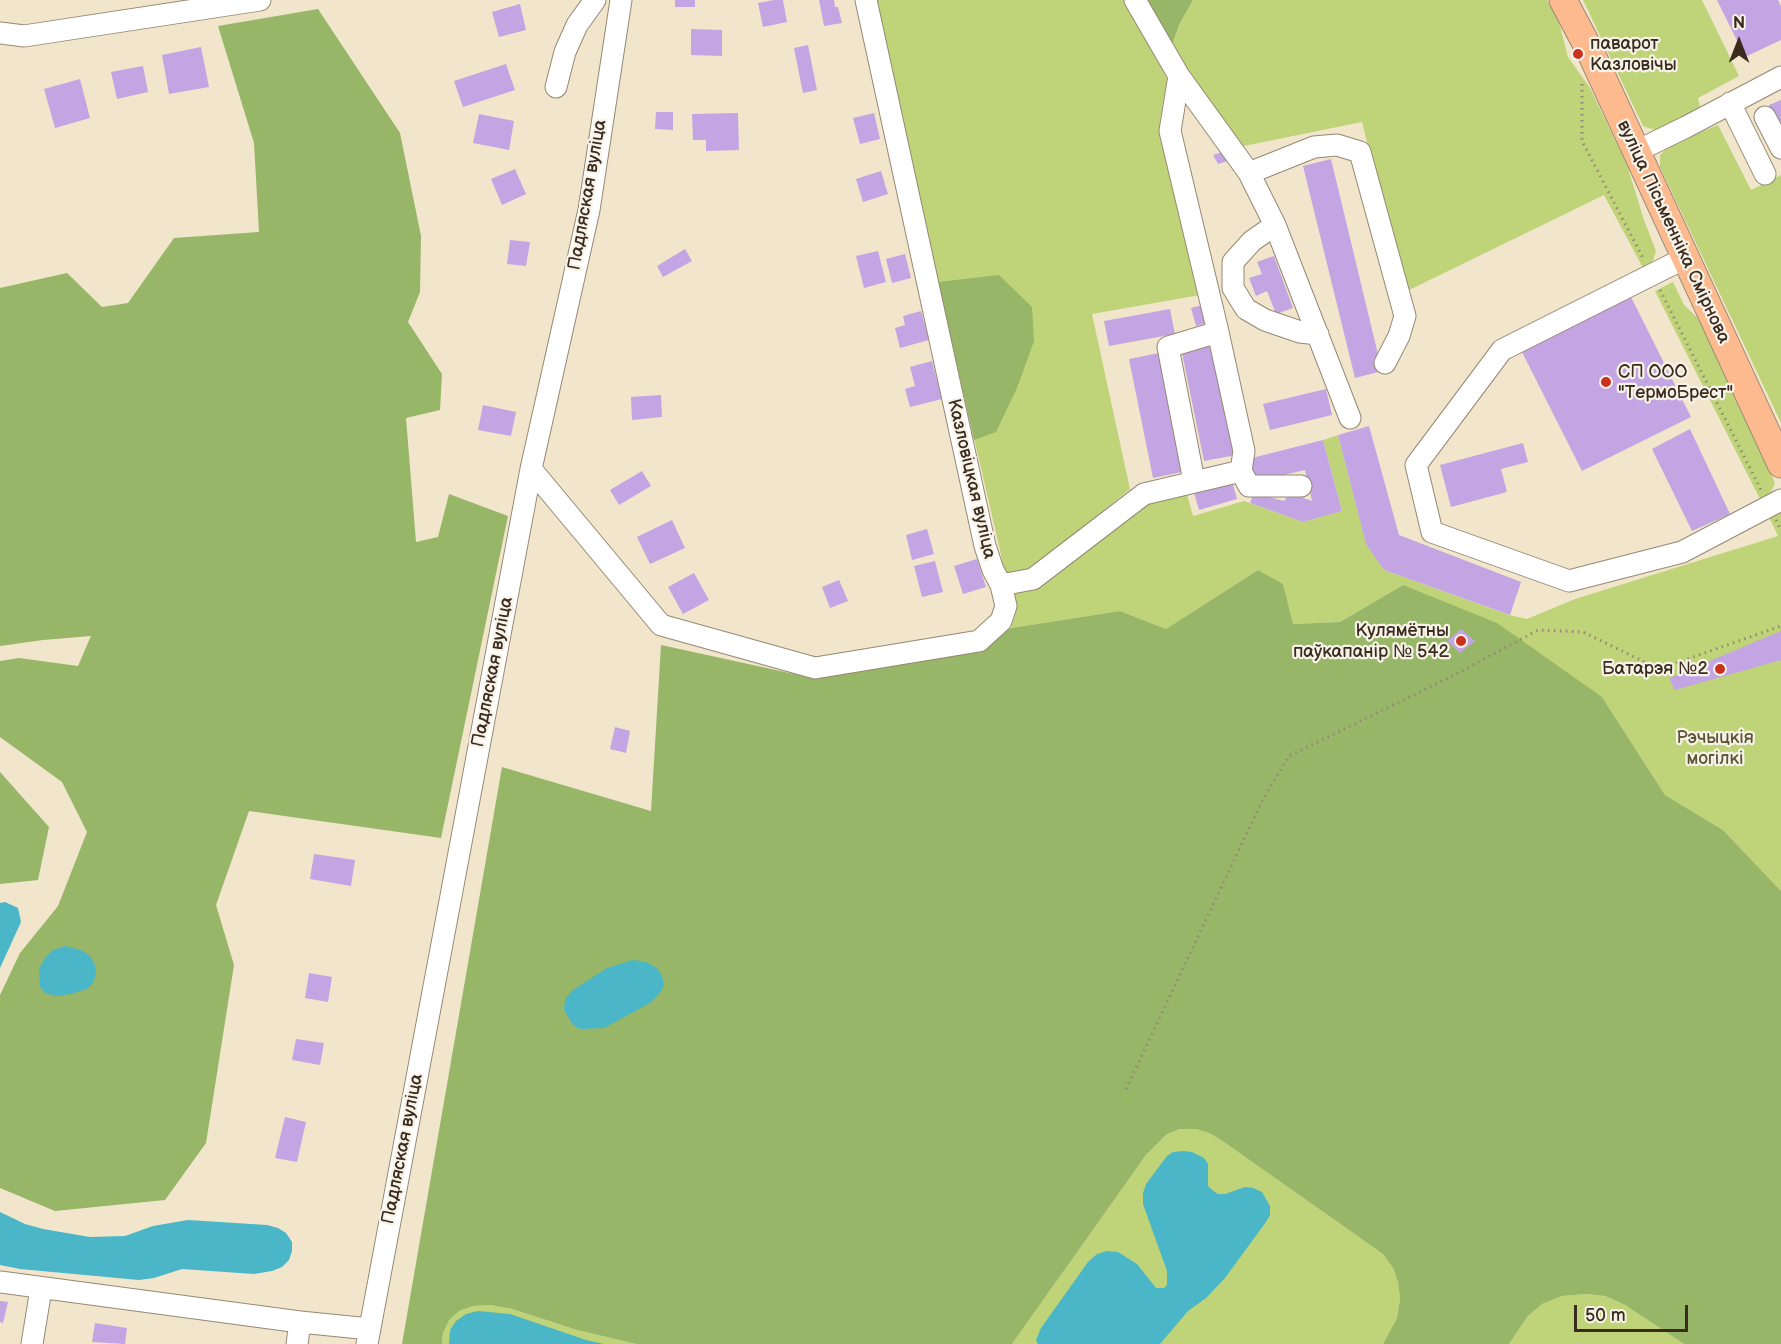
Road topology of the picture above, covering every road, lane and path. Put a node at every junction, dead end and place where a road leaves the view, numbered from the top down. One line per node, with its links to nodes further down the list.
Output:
1 (260, 0): 8 (street)
2 (621, 0): 7 (street, Падляская вуліца)
3 (866, 0): 30 (street, Казловіцкая вуліца)
4 (1135, 0): 9 (street)
5 (1563, 0): 15 (main road, вуліца Пісьменніка Смірнова)
6 (588, 2): 7 (street); 11 (street)
7 (617, 27): 25 (street, Падляская вуліца)
8 (0, 33)
9 (1179, 76): 16 (street); 20 (street)
10 (1781, 77): 12 (street)
11 (555, 87)
12 (1730, 103): 15 (street); 17 (street)
13 (1765, 117): 14 (street)
14 (1781, 148)
15 (1635, 152): 19 (main road, вуліца Пісьменніка Смірнова)
16 (1249, 173): 18 (street); 22 (street)
17 (1766, 174)
18 (1275, 225): 21 (street); 21 (street)
19 (1685, 258): 24 (main road, вуліца Пісьменніка Смірнова); 29 (street)
20 (1218, 332): 26 (street); 27 (street)
21 (1318, 334): 23 (street)
22 (1385, 363)
23 (1350, 418)
24 (1781, 464)
25 (531, 469): 30 (street, Казловіцкая вуліца); 36 (street, Падляская вуліца)
26 (1241, 471): 27 (street); 28 (street)
27 (1194, 481): 30 (street)
28 (1301, 486)
29 (1781, 500)
30 (1001, 585)
31 (1781, 626): 32 (path)
32 (1126, 1089)
33 (0, 1282): 34 (street)
34 (41, 1289): 35 (street); 37 (street)
35 (300, 1322): 36 (street); 38 (street)
36 (368, 1336)
37 (32, 1344)
38 (297, 1344)

